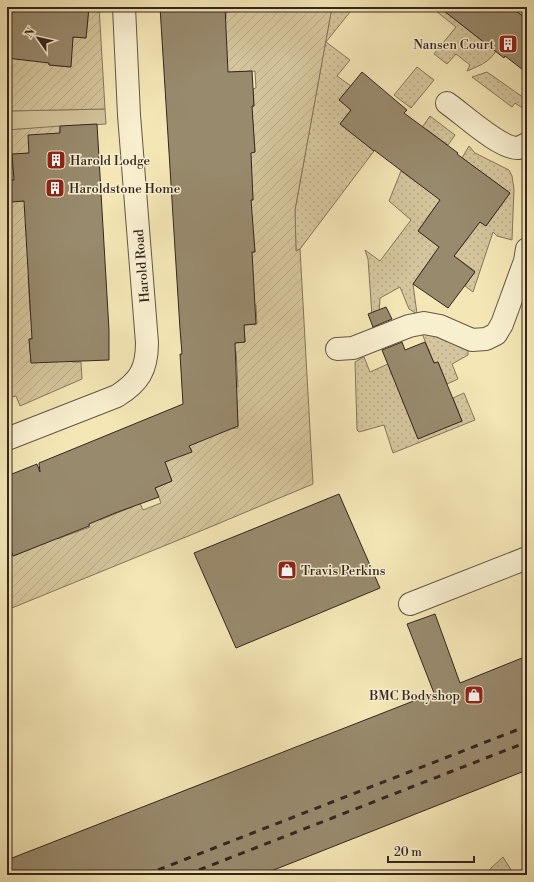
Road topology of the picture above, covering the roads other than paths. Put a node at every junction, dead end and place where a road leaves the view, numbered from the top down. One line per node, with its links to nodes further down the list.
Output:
1 (124, 7): 6 (street, Harold Road)
2 (447, 103): 3 (street)
3 (527, 144)
4 (527, 249): 5 (street)
5 (337, 349)
6 (7, 439)
7 (527, 558): 8 (street)
8 (410, 604)

